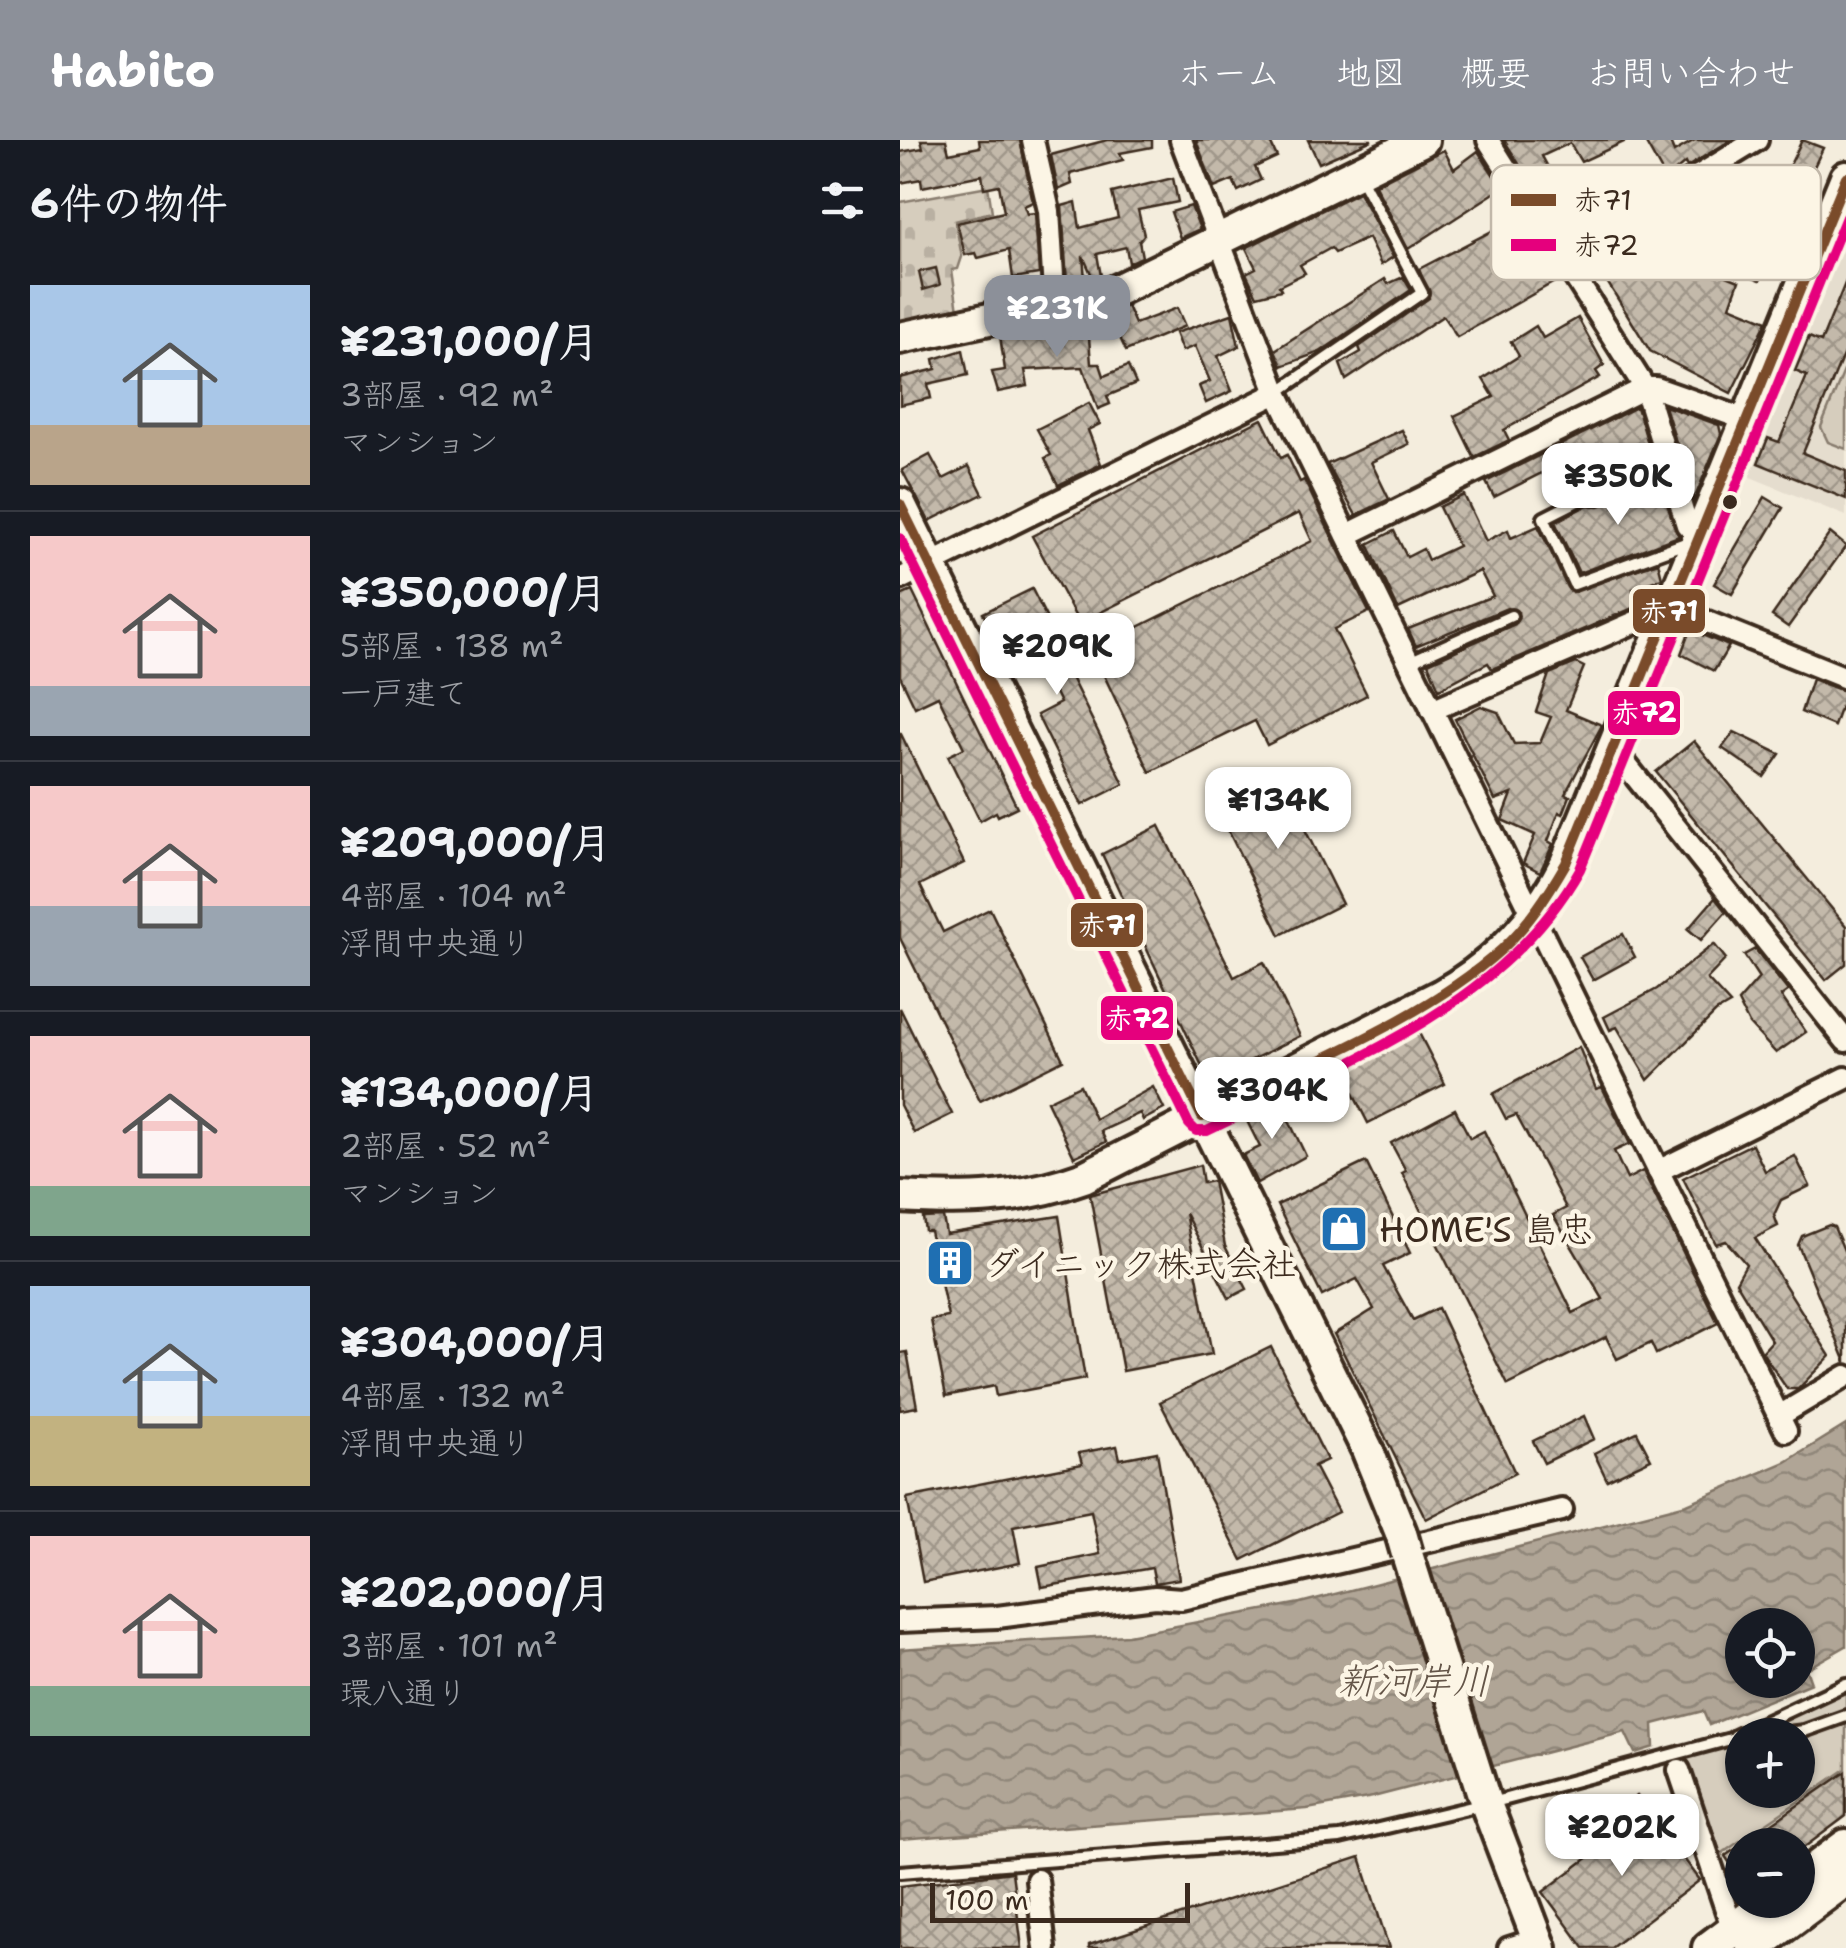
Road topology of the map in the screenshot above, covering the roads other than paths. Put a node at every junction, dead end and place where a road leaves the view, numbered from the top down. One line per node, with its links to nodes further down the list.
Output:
1 (1033, 140): 14 (street)
2 (1180, 140): 11 (street)
3 (1423, 140): 8 (street)
4 (1488, 140): 6 (street)
5 (1757, 140): 7 (street)
6 (1504, 165)
7 (1716, 165)
8 (1358, 172): 11 (street); 17 (lane)
9 (1846, 176): 10 (street)
10 (1821, 238)
11 (1220, 241): 14 (street); 17 (street)
12 (1578, 280): 16 (street)
13 (1804, 280): 18 (street)
14 (1055, 308): 15 (street)
15 (900, 338)
16 (1644, 388): 18 (street); 19 (street); 22 (street)
17 (1277, 393): 22 (street); 24 (street)
18 (1747, 420): 23 (street)
19 (1672, 464): 20 (street); 23 (street)
20 (1594, 493): 23 (lane)
21 (900, 504): 24 (street)
22 (1348, 535): 30 (street)
23 (1700, 538): 26 (street)
24 (930, 564): 25 (street); 37 (street)
25 (900, 579)
26 (1670, 607): 31 (street); 32 (street); 33 (street)
27 (1492, 608): 29 (lane)
28 (1511, 616): 29 (lane)
29 (1499, 622): 30 (lane)
30 (1408, 662): 32 (street)
31 (1846, 678)
32 (1432, 710): 34 (street)
33 (1612, 746): 34 (street); 35 (street)
34 (1533, 917): 37 (street); 38 (street)
35 (1846, 1042)
36 (1846, 1078): 38 (street)
37 (1202, 1117): 39 (street); 49 (street, bridge)
38 (1658, 1171): 40 (street)
39 (900, 1198)
40 (1846, 1376)
41 (1562, 1510): 42 (street)
42 (900, 1621)
43 (1846, 1684): 45 (lane)
44 (1846, 1716): 46 (lane)
45 (1775, 1718)
46 (1815, 1727)
47 (1725, 1739): 49 (lane)
48 (1680, 1770): 56 (street)
49 (1485, 1802): 52 (lane); 57 (street)
50 (1846, 1846): 51 (main road)
51 (1815, 1869)
52 (900, 1872)
53 (1846, 1879): 56 (main road)
54 (1037, 1880): 58 (street)
55 (1756, 1918): 56 (main road)
56 (1732, 1942)
57 (1529, 1945)
58 (1044, 1948)

